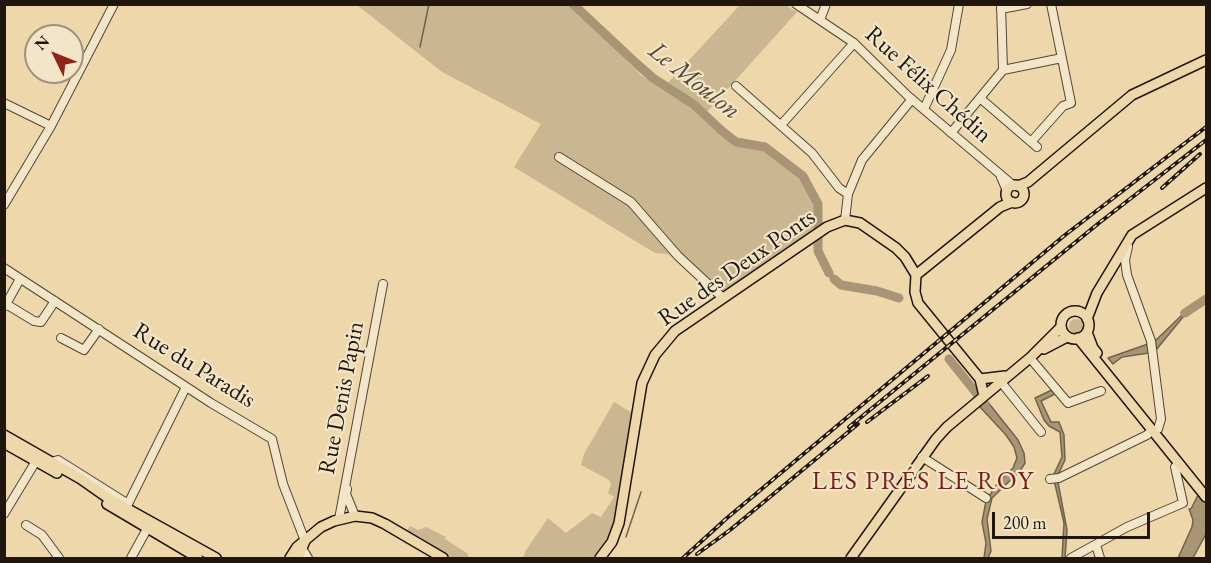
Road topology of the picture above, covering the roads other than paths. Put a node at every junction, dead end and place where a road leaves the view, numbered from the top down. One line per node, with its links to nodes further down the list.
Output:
1 (114, 4): 19 (street)
2 (796, 4): 8 (street, Rue Félix Chédin)
3 (826, 4): 8 (street)
4 (959, 4): 17 (street)
5 (1027, 4): 7 (street)
6 (1051, 4): 10 (street)
7 (1001, 7): 12 (street)
8 (820, 20): 9 (street, Rue Félix Chédin)
9 (854, 43): 15 (street, Rue Félix Chédin); 18 (street)
10 (1062, 58): 12 (street); 14 (street)
11 (1206, 60): 23 (main road)
12 (1003, 70): 14 (street)
13 (736, 86): 18 (street)
14 (980, 98): 20 (street)
15 (912, 99): 17 (street, Rue Félix Chédin); 24 (street)
16 (4, 103): 19 (street)
17 (924, 109): 20 (street, Rue Félix Chédin)
18 (781, 125): 24 (street)
19 (51, 126): 25 (street)
20 (951, 133): 23 (street, Rue Félix Chédin)
21 (559, 157): 35 (street)
22 (1206, 188): 27 (main road)
23 (1014, 192): 30 (main road)
24 (848, 194): 26 (street)
25 (4, 205)
26 (845, 220): 30 (main road); 35 (main road, Rue des Deux Ponts)
27 (1146, 225): 29 (main road); 31 (street)
28 (4, 268): 32 (street, Rue du Paradis)
29 (1110, 270): 31 (street); 34 (main road)
30 (916, 275): 47 (main road)
31 (1128, 275): 52 (street)
32 (20, 279): 36 (street, Rue du Paradis); 37 (street)
33 (383, 284): 59 (street, Rue Denis Papin)
34 (1097, 294): 38 (main road); 39 (main road)
35 (723, 298): 77 (main road, Rue des Deux Ponts)
36 (55, 301): 37 (street); 40 (street, Rue du Paradis)
37 (5, 305)
38 (1078, 312): 39 (main road); 41 (main road)
39 (1087, 319): 42 (main road)
40 (99, 329): 44 (street); 50 (street, Rue du Paradis)
41 (1058, 331): 43 (main road); 45 (main road)
42 (1083, 335): 43 (main road); 49 (main road); 52 (main road)
43 (1066, 337): 45 (main road)
44 (61, 338)
45 (1040, 350): 46 (main road)
46 (1030, 357): 48 (main road); 49 (street)
47 (981, 381): 48 (main road); 48 (main road); 51 (main road)
48 (1002, 381): 51 (main road); 53 (street)
49 (1107, 386): 52 (main road)
50 (186, 387): 63 (street); 70 (street, Rue du Paradis)
51 (984, 396): 56 (main road)
52 (1155, 429): 58 (main road); 60 (street); 61 (main road)
53 (1041, 432)
54 (4, 435): 63 (main road)
55 (4, 443): 57 (main road)
56 (922, 457): 62 (street); 78 (main road)
57 (36, 461): 64 (street); 68 (main road)
58 (1179, 463): 61 (main road); 69 (street)
59 (347, 478): 65 (street); 66 (street, Rue Denis Papin)
60 (1054, 479)
61 (1205, 490)
62 (986, 498)
63 (127, 506): 68 (main road)
64 (4, 514)
65 (355, 516): 66 (main road); 76 (main road)
66 (337, 520): 70 (main road)
67 (26, 525): 71 (street)
68 (148, 525): 72 (street); 73 (main road); 74 (main road)
69 (1096, 545): 79 (street); 80 (street)
70 (305, 548): 75 (main road)
71 (59, 558)
72 (131, 558)
73 (198, 558)
74 (216, 558)
75 (290, 558)
76 (443, 558)
77 (600, 558)
78 (850, 558)
79 (1071, 558)
80 (1100, 558)

